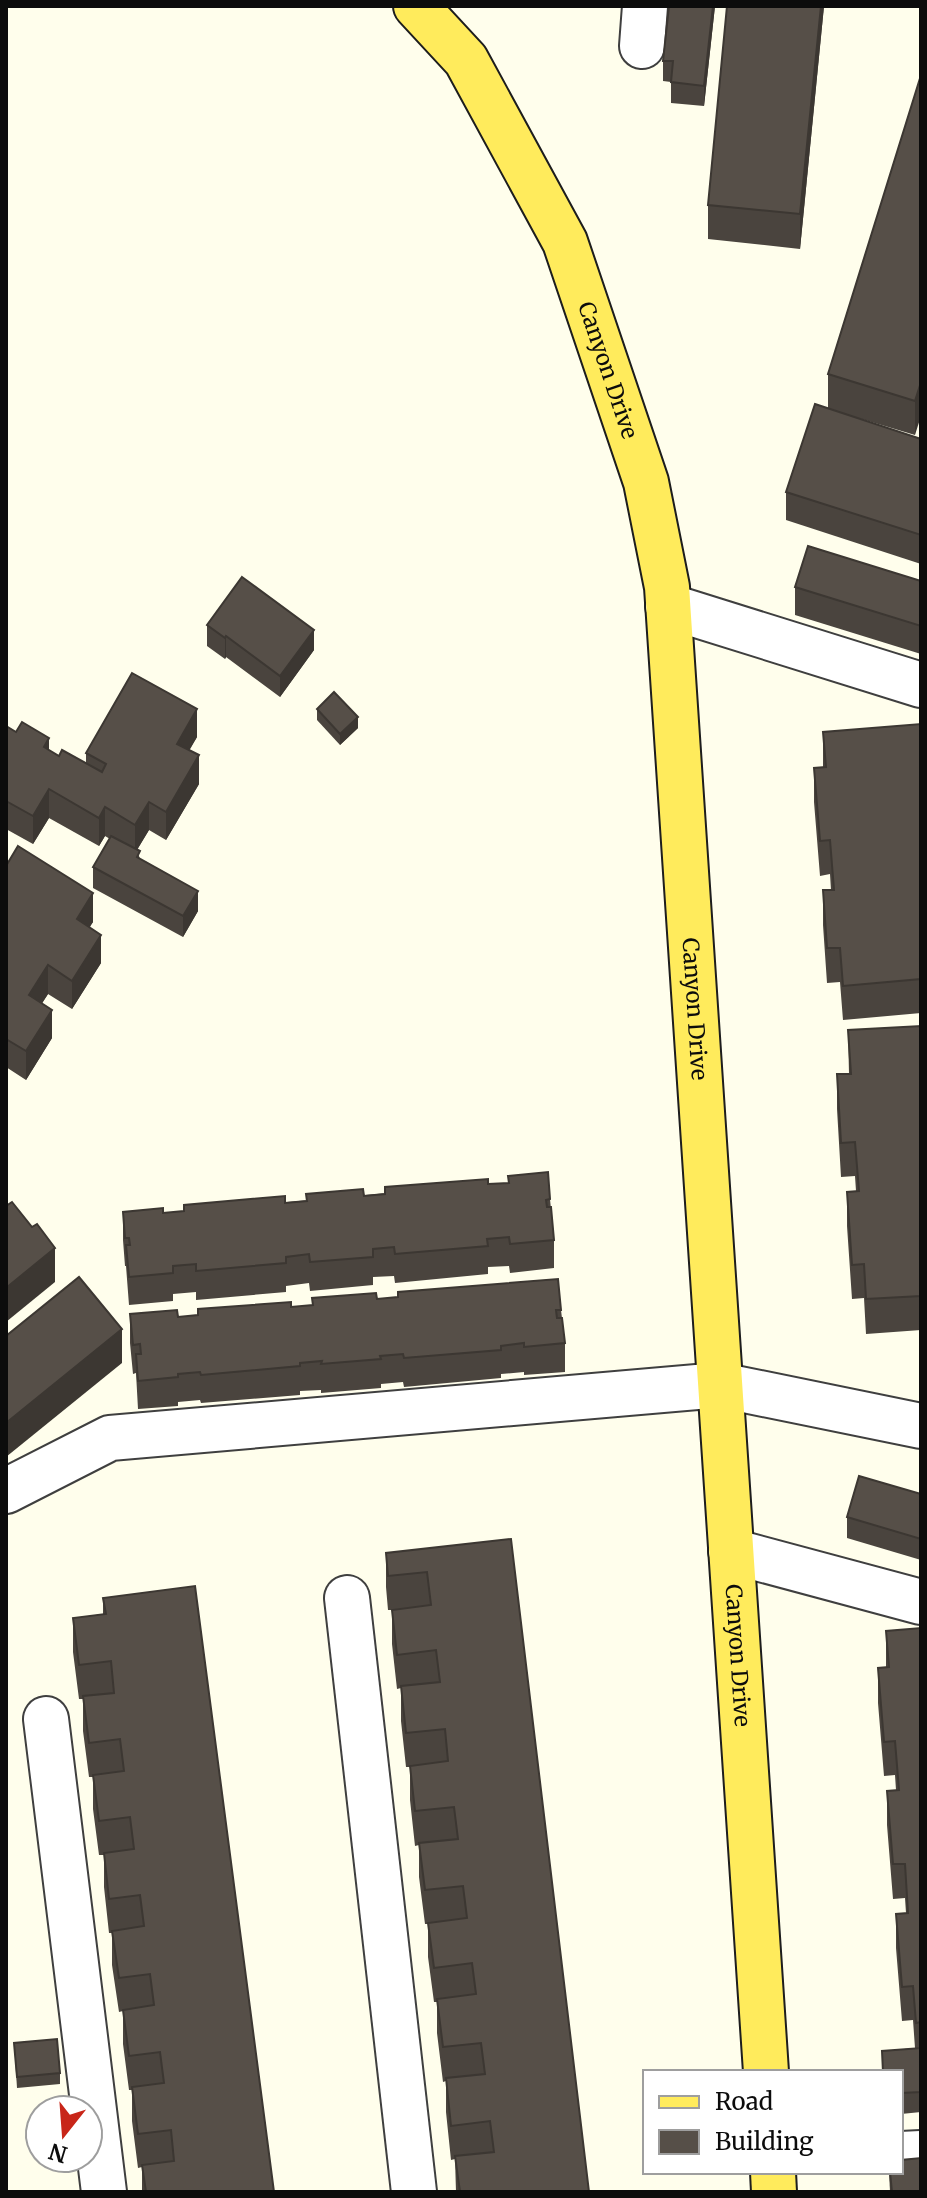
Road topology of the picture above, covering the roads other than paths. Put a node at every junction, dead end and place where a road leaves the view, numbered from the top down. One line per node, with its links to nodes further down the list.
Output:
1 (416, 6): 2 (main road, Canyon Drive)
2 (668, 606): 3 (street); 4 (main road, Canyon Drive)
3 (921, 685)
4 (720, 1385): 5 (street); 6 (street); 7 (main road, Canyon Drive)
5 (921, 1426)
6 (6, 1491)
7 (731, 1551): 9 (street); 11 (main road, Canyon Drive)
8 (347, 1598): 13 (street)
9 (921, 1602)
10 (46, 1719): 12 (street)
11 (766, 2070)
12 (104, 2192)
13 (414, 2192)

